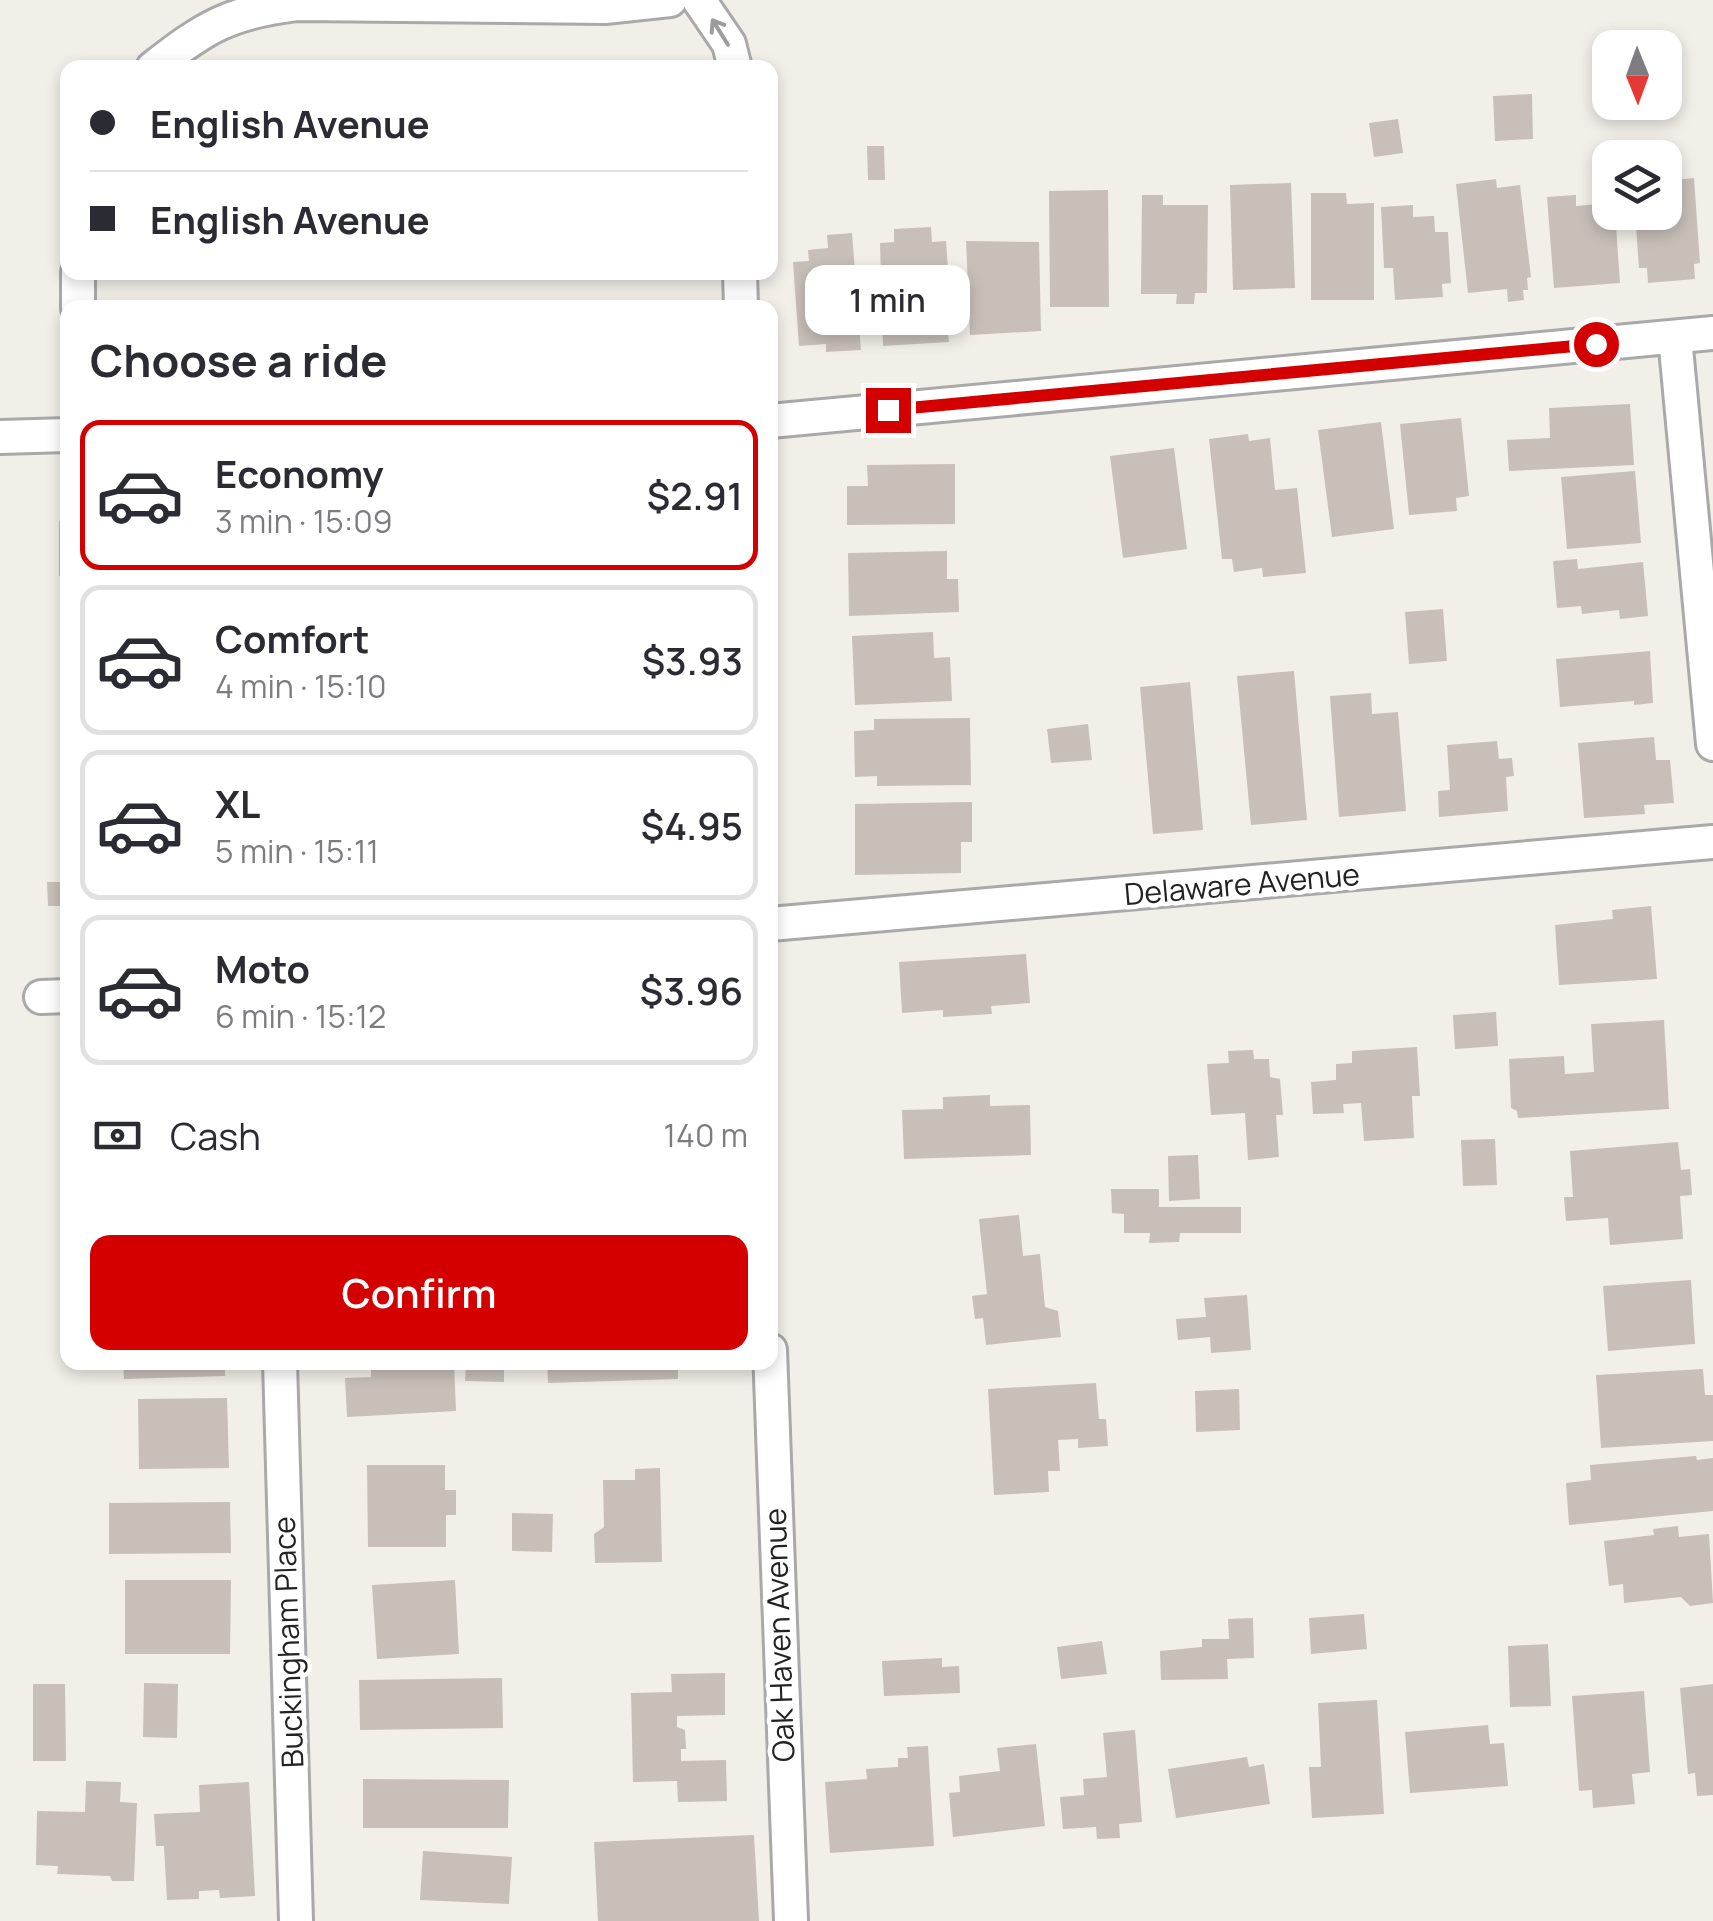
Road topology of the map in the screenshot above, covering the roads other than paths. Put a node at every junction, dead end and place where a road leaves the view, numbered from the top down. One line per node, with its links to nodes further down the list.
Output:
1 (670, 0): 3 (street)
2 (699, 0): 4 (street, one-way to 2)
3 (163, 60)
4 (733, 60)
5 (1713, 333): 6 (street)
6 (1674, 336): 7 (street); 10 (street)
7 (778, 421)
8 (60, 435): 9 (street)
9 (0, 437)
10 (1713, 744)
11 (1713, 842): 12 (street, Delaware Avenue)
12 (778, 923)
13 (280, 1370): 15 (street, Buckingham Place)
14 (771, 1370): 16 (street, Oak Haven Avenue)
15 (296, 1921)
16 (791, 1921)

